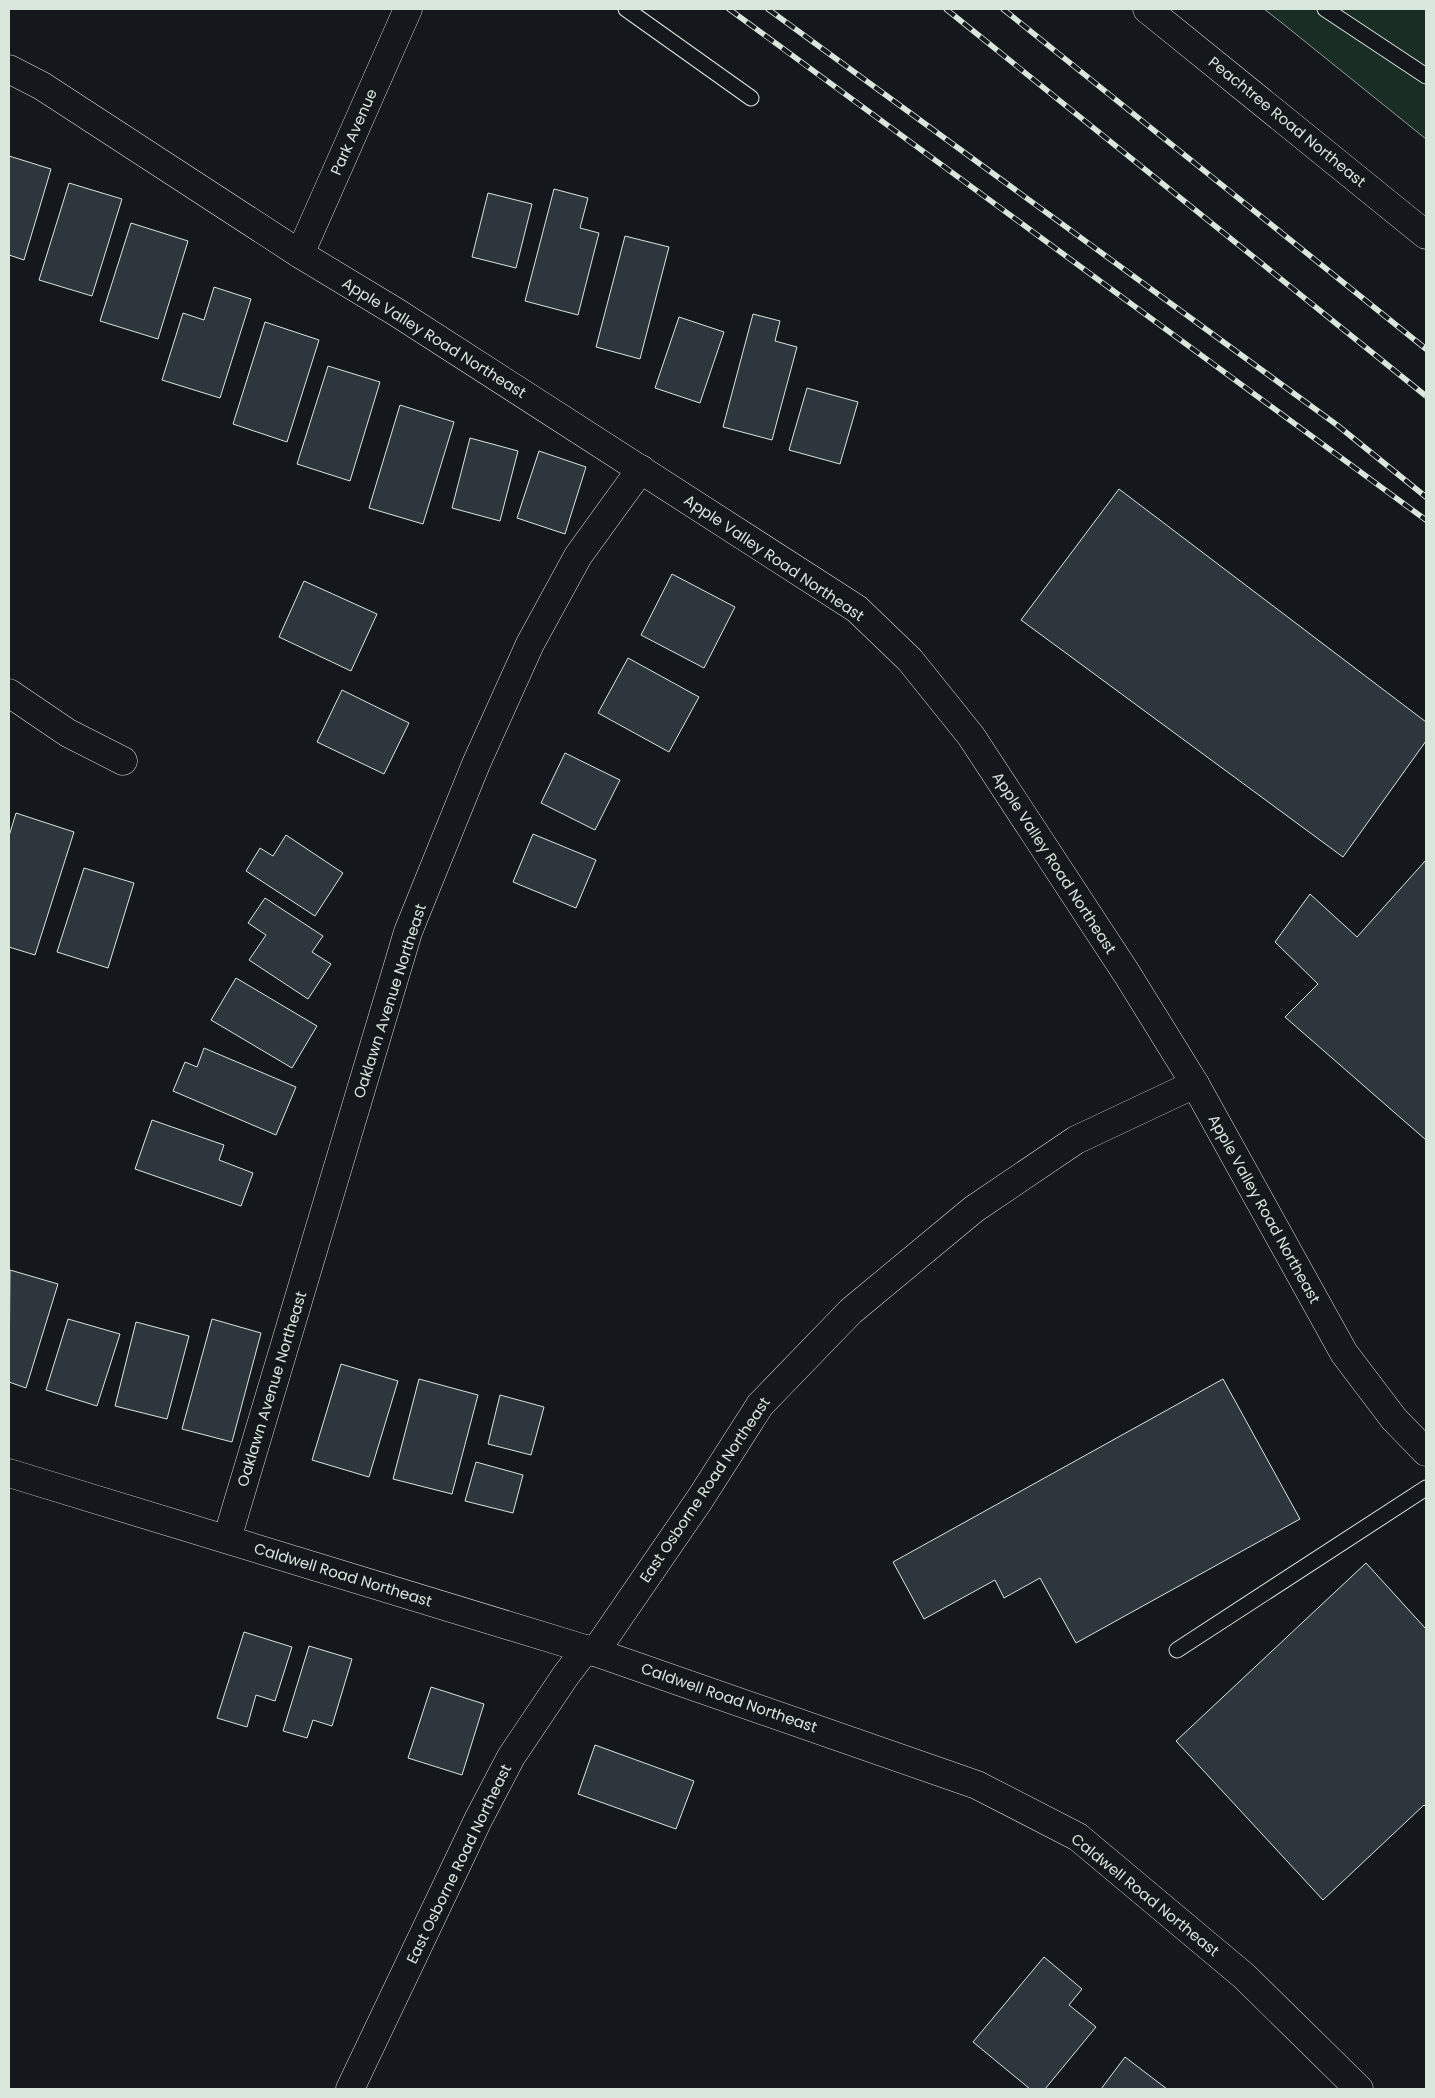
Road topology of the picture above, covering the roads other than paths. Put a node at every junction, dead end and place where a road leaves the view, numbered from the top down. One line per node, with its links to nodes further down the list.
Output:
1 (408, 9): 9 (main road, Park Avenue)
2 (626, 9): 7 (lane)
3 (1147, 9): 8 (main road, Peachtree Road Northeast)
4 (1325, 9): 6 (lane)
5 (9, 69): 9 (main road, Apple Valley Road Northeast)
6 (1426, 76)
7 (751, 98)
8 (1426, 236)
9 (300, 254): 10 (main road, Apple Valley Road Northeast)
10 (641, 469): 13 (main road, Apple Valley Road Northeast); 17 (main road, Oaklawn Avenue Northeast)
11 (9, 694): 12 (main road)
12 (123, 762)
13 (1195, 1084): 14 (main road, Apple Valley Road Northeast); 18 (main road, East Osborne Road Northeast)
14 (1426, 1452)
15 (9, 1473): 17 (main road, Caldwell Road Northeast)
16 (1426, 1488): 19 (lane)
17 (227, 1539): 18 (main road, Caldwell Road Northeast)
18 (590, 1650): 20 (main road, East Osborne Road Northeast); 21 (main road, Caldwell Road Northeast)
19 (1177, 1650)
20 (350, 2089)
21 (1359, 2089)

